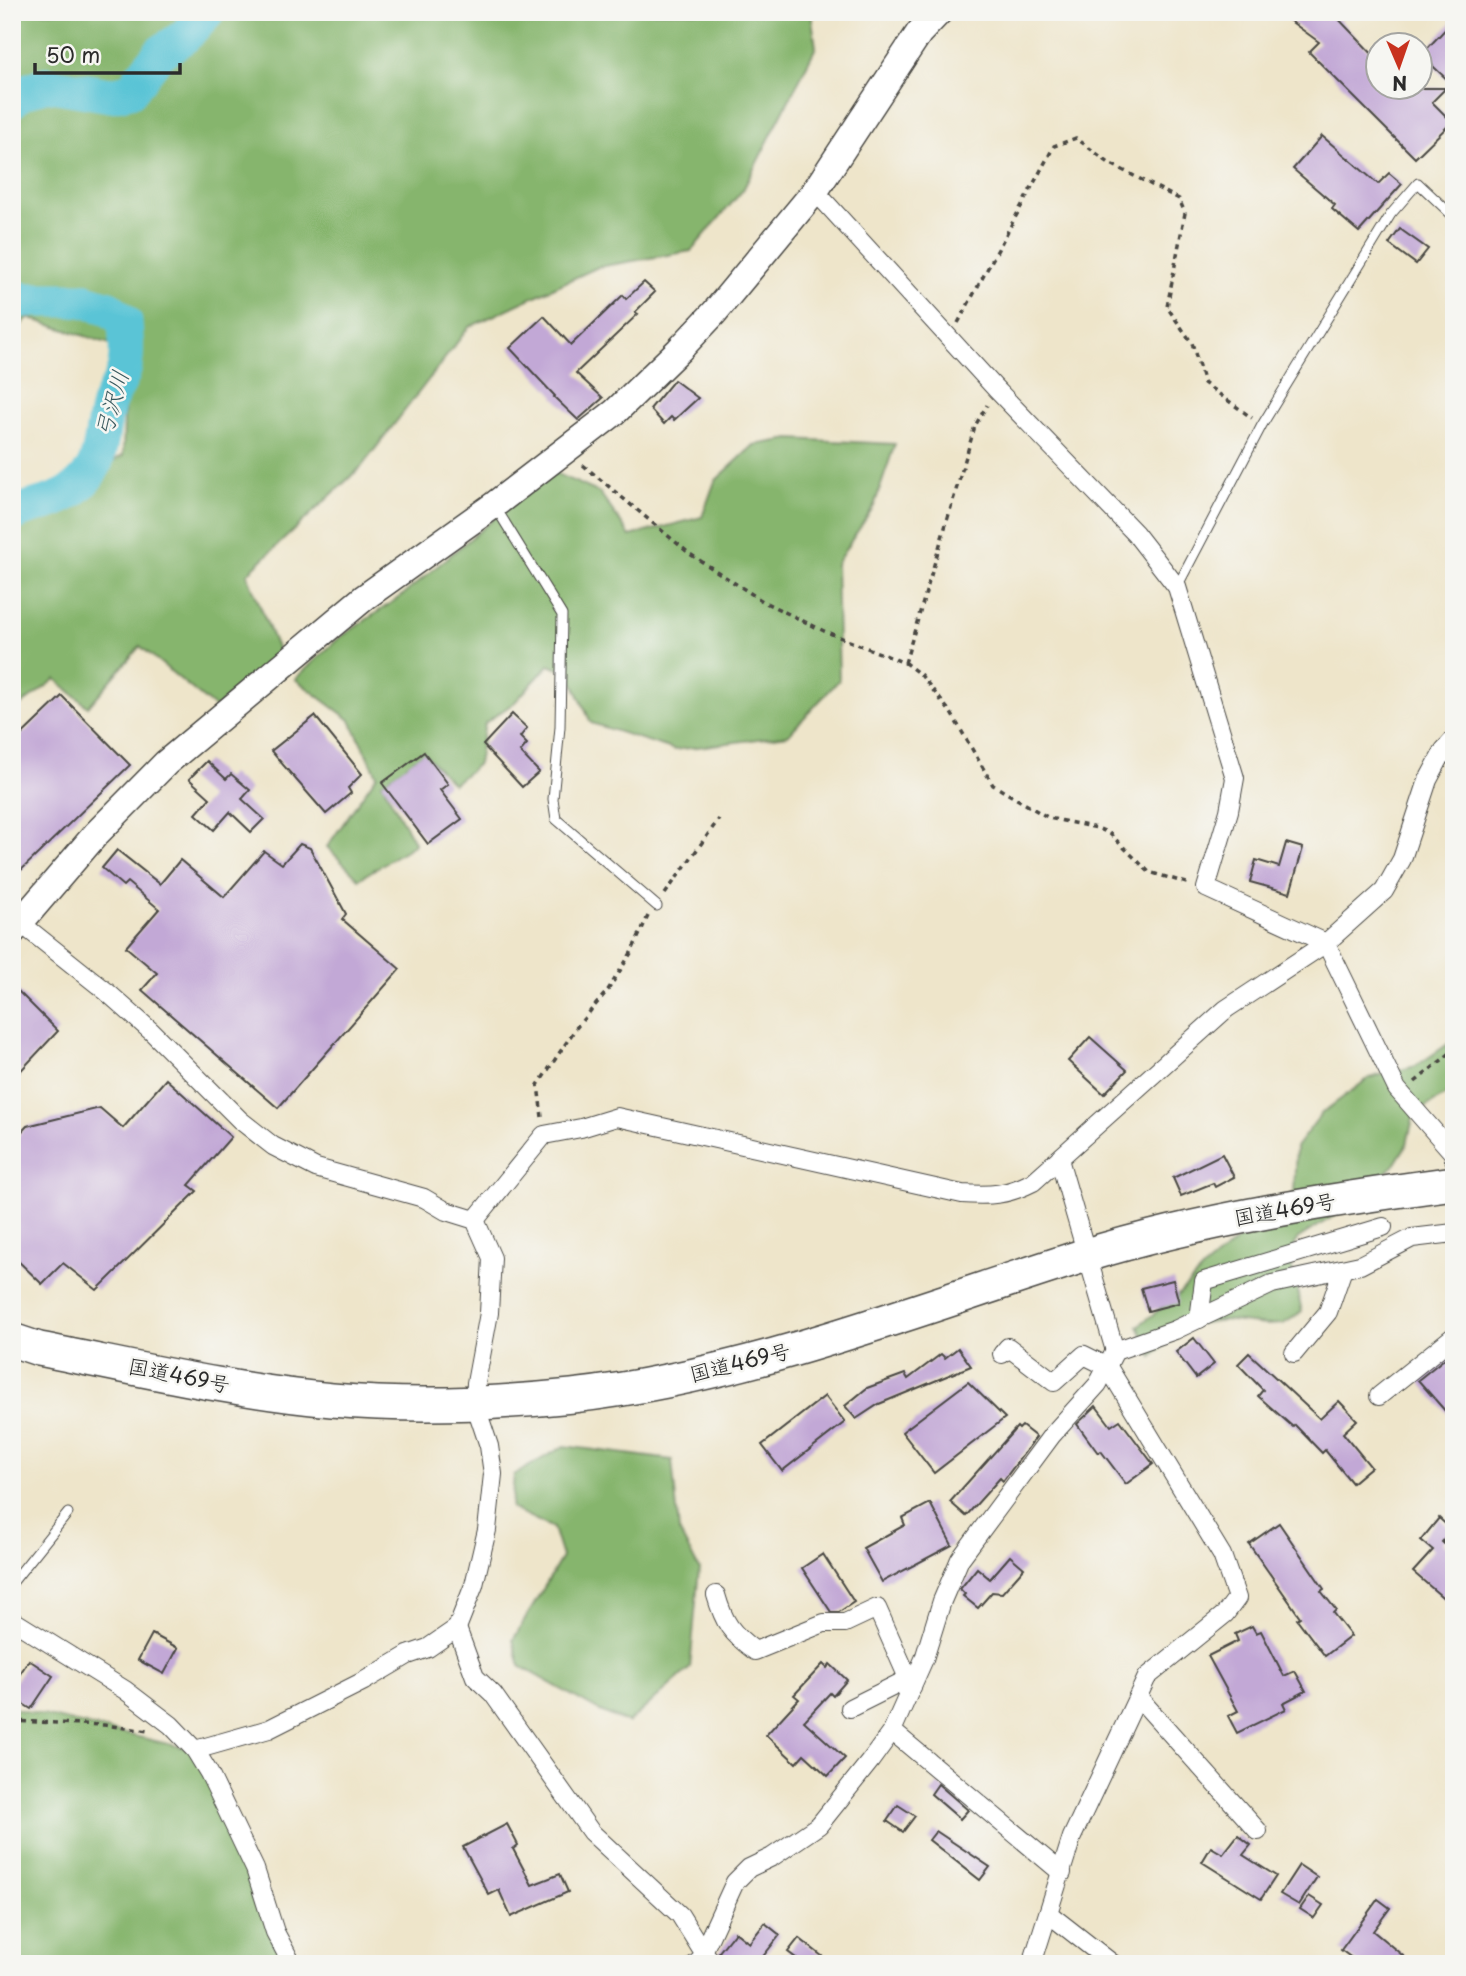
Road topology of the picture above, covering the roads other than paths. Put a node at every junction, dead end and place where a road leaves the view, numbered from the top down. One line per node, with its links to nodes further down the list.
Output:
1 (939, 12): 2 (street)
2 (815, 191): 4 (street); 5 (street)
3 (1454, 217): 5 (lane)
4 (494, 505): 7 (lane); 8 (street)
5 (1177, 587): 9 (street)
6 (1454, 739): 9 (street)
7 (657, 906)
8 (15, 924): 12 (street)
9 (1326, 943): 10 (street); 11 (street)
10 (1059, 1159): 12 (street); 15 (street)
11 (1453, 1162): 15 (highway, 国道469号)
12 (475, 1220): 24 (street)
13 (1383, 1227): 17 (street)
14 (1454, 1233): 16 (street)
15 (1087, 1255): 22 (street); 24 (highway, 国道469号)
16 (1343, 1269): 17 (street); 20 (street)
17 (1199, 1319): 22 (street)
18 (1454, 1336): 23 (street)
19 (12, 1340): 24 (highway, 国道469号)
20 (1294, 1353)
21 (1002, 1354): 22 (street)
22 (1111, 1359): 30 (street); 31 (street)
23 (1379, 1396)
24 (475, 1404): 29 (street)
25 (68, 1513): 26 (lane)
26 (12, 1583)
27 (716, 1595): 30 (street)
28 (12, 1620): 34 (street)
29 (457, 1628): 34 (street); 38 (street)
30 (910, 1683): 32 (street); 33 (street)
31 (1138, 1697): 35 (street); 36 (street)
32 (850, 1708)
33 (892, 1731): 36 (street); 38 (street)
34 (195, 1750): 39 (street)
35 (1258, 1831)
36 (1062, 1873): 37 (street)
37 (1049, 1914): 41 (street); 42 (street)
38 (709, 1958): 40 (lane)
39 (292, 1964)
40 (689, 1964)
41 (1032, 1964)
42 (1113, 1964)

